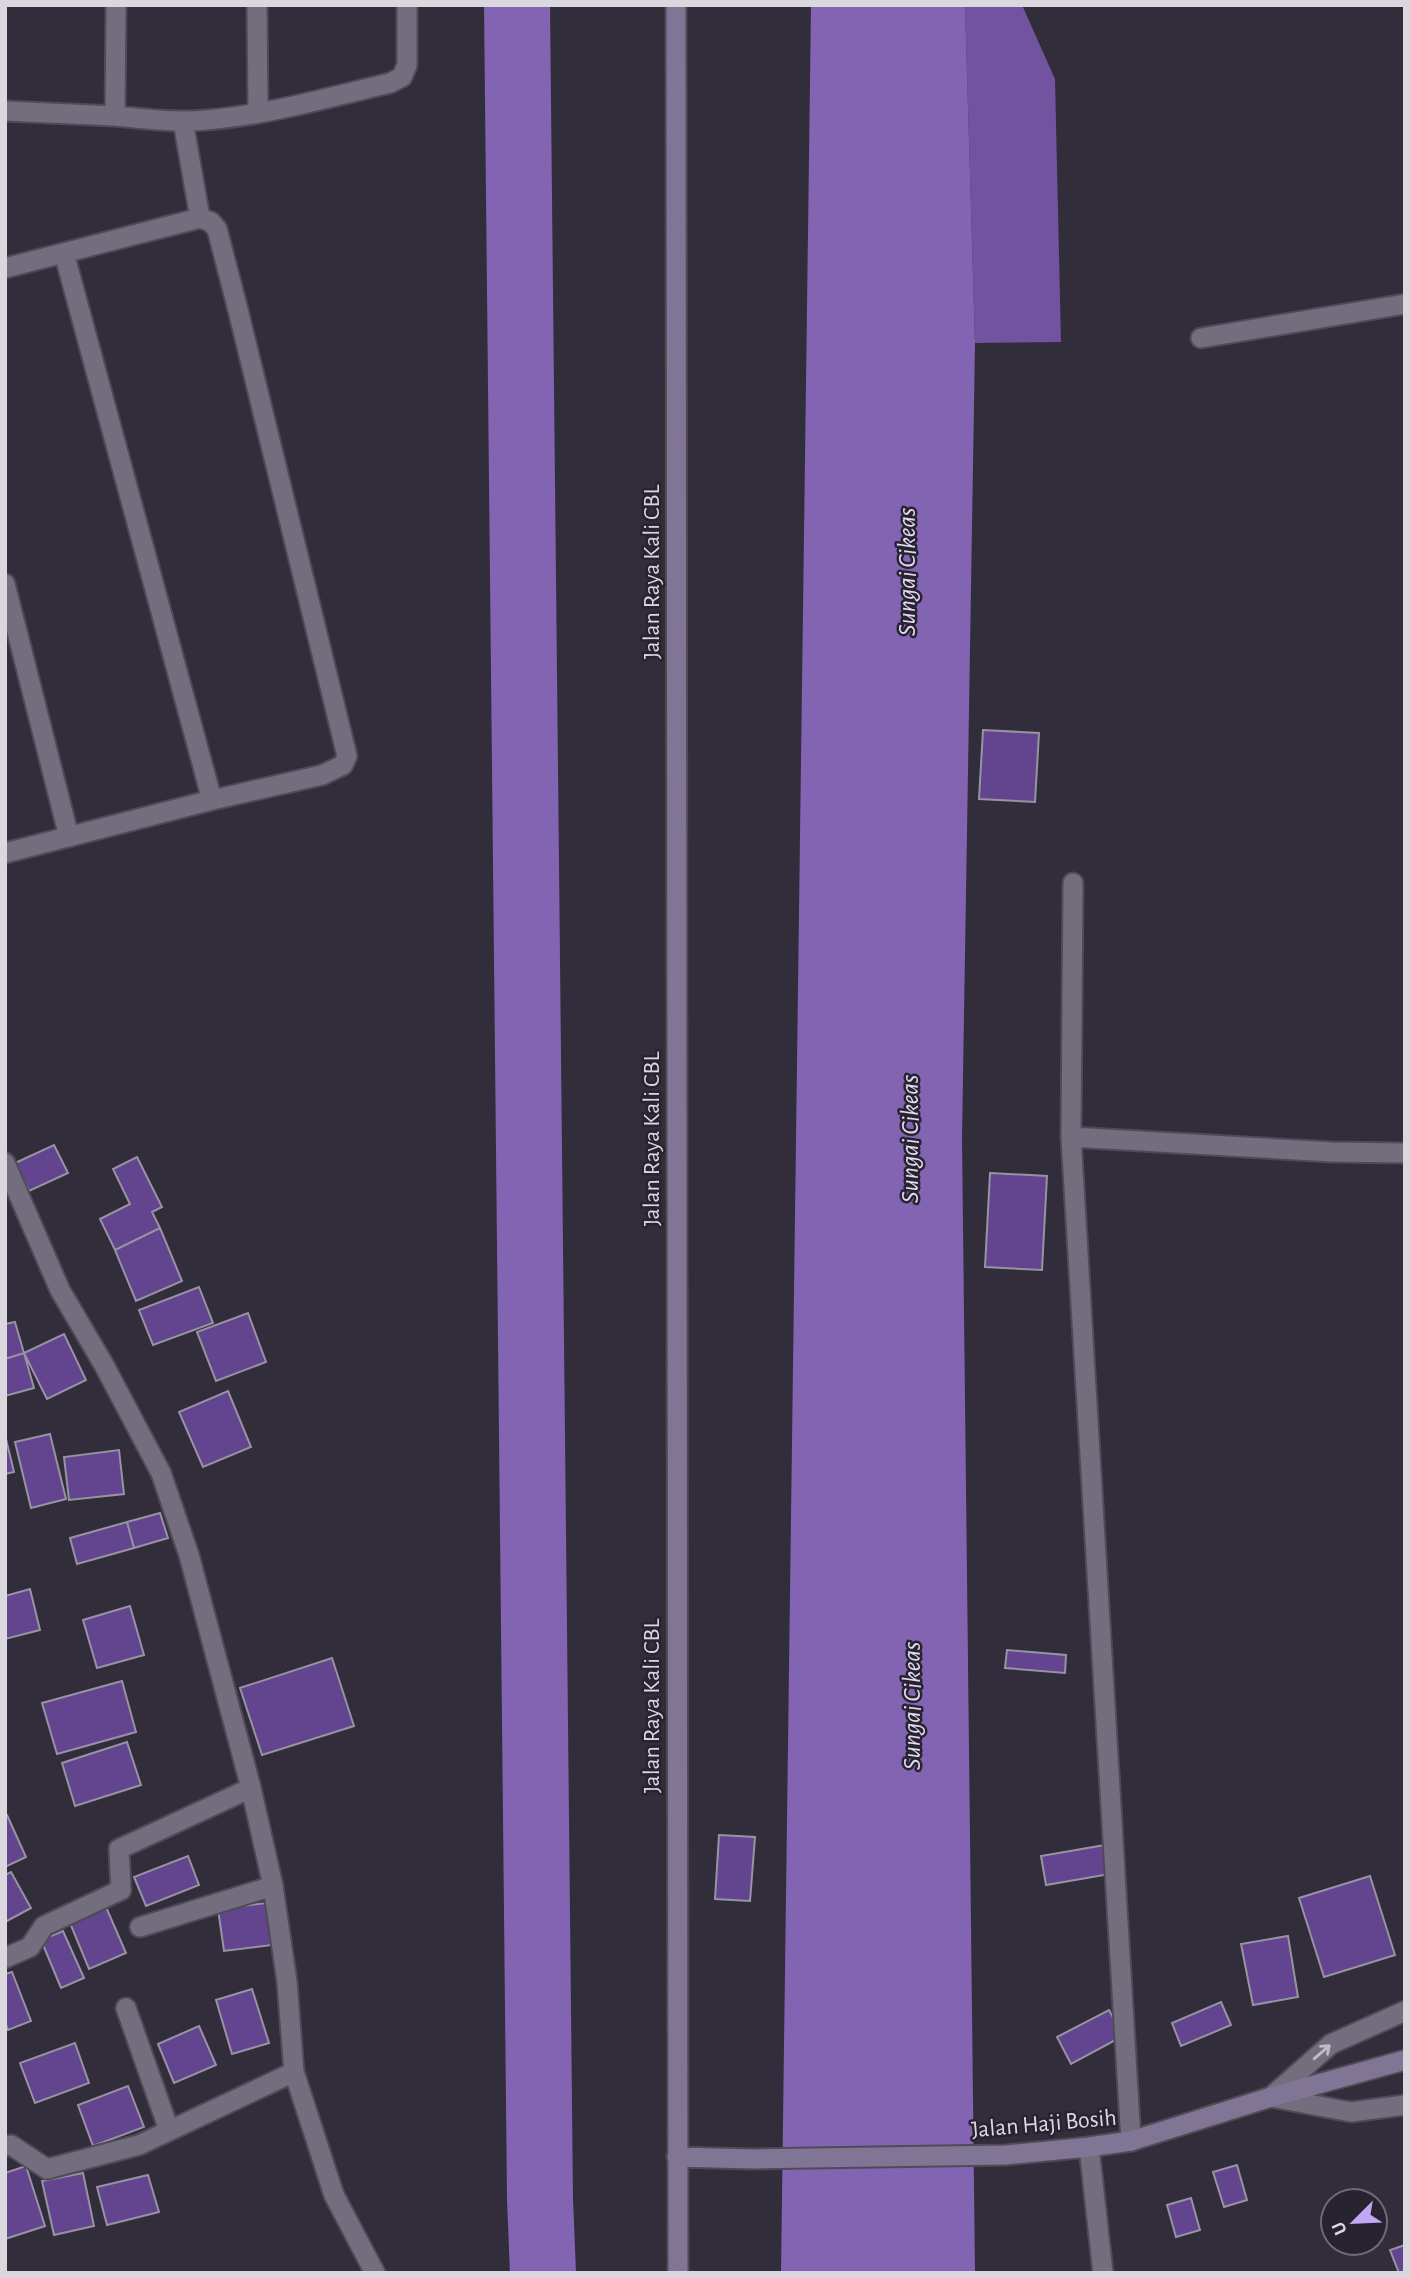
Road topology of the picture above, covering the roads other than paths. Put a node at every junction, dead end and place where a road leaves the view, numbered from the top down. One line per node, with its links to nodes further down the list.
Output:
1 (116, 5): 7 (street)
2 (257, 5): 6 (street)
3 (407, 5): 6 (street)
4 (676, 5): 36 (main road, Jalan Raya Kali CBL)
5 (5, 111): 7 (street)
6 (258, 113): 8 (street)
7 (115, 116): 8 (street)
8 (183, 121): 9 (street)
9 (200, 218): 10 (street); 15 (street)
10 (64, 253): 11 (street); 15 (street)
11 (5, 268)
12 (1405, 304): 13 (street)
13 (1201, 338)
14 (5, 584): 16 (street)
15 (212, 800): 16 (street)
16 (69, 837): 17 (street)
17 (5, 853)
18 (1073, 883): 19 (street)
19 (1072, 1137): 20 (street); 33 (street)
20 (1405, 1153)
21 (5, 1163): 22 (street)
22 (251, 1788): 23 (street); 25 (street)
23 (273, 1886): 24 (street); 29 (street)
24 (140, 1927)
25 (5, 1958)
26 (126, 2008): 32 (street)
27 (1405, 2011): 30 (street, one-way to 27)
28 (1405, 2060): 30 (main road, Jalan Haji Bosih)
29 (294, 2072): 32 (street); 37 (street)
30 (1271, 2097): 31 (street); 33 (main road, Jalan Haji Bosih)
31 (1405, 2105)
32 (169, 2130): 34 (street)
33 (1132, 2141): 35 (main road, Jalan Haji Bosih)
34 (5, 2146)
35 (1089, 2147): 36 (main road, Jalan Haji Bosih); 39 (street)
36 (677, 2157): 38 (main road, Jalan Raya Kali CBL)
37 (375, 2273)
38 (678, 2273)
39 (1102, 2273)

